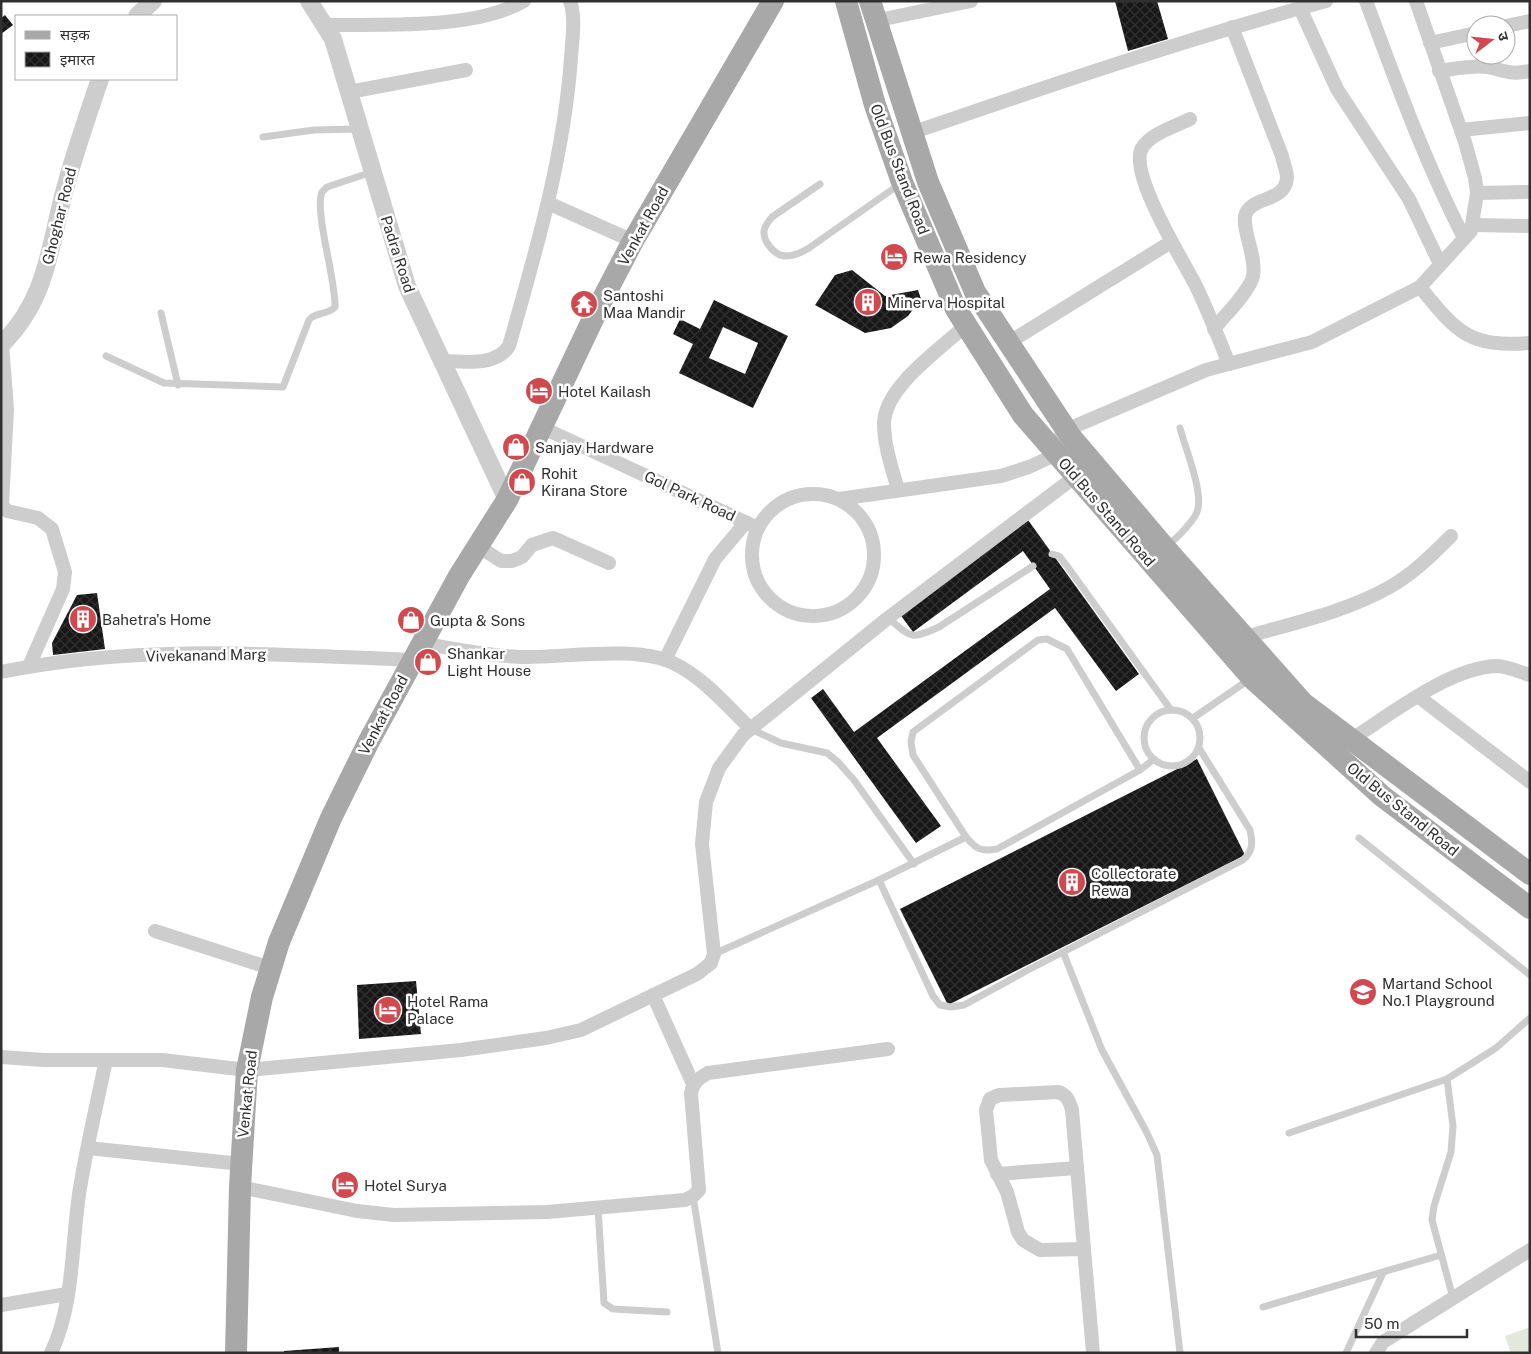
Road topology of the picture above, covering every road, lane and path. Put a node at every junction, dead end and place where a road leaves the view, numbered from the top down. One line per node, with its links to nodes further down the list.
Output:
1 (152, 1): 13 (street)
2 (309, 1): 16 (street, Padra Road)
3 (524, 1): 16 (street)
4 (570, 1): 36 (street)
5 (773, 1): 40 (main road, Venkat Road)
6 (846, 1): 32 (main road, Old Bus Stand Road)
7 (971, 1): 12 (street)
8 (1326, 1): 11 (street)
9 (1366, 1): 39 (street)
10 (1416, 1): 19 (street)
11 (1300, 8): 17 (street); 42 (street)
12 (872, 11): 29 (main road, Old Bus Stand Road)
13 (138, 15)
14 (1530, 21): 15 (street)
15 (1516, 24)
16 (325, 25): 24 (street, Padra Road)
17 (1232, 28): 29 (street); 46 (street)
18 (1466, 35): 19 (street)
19 (1430, 43): 21 (street)
20 (466, 70): 24 (street)
21 (1439, 71): 22 (street); 28 (street)
22 (1530, 71)
23 (100, 80): 49 (street, Ghoghar Road)
24 (349, 92): 27 (street, Padra Road)
25 (1190, 119): 41 (street)
26 (1530, 123): 28 (street)
27 (359, 129): 30 (lane); 31 (street, Padra Road)
28 (1461, 130): 35 (street)
29 (910, 133): 47 (main road, Old Bus Stand Road)
30 (264, 137)
31 (372, 171): 51 (street, Padra Road); 53 (lane)
32 (902, 182): 33 (lane); 45 (main road, Old Bus Stand Road)
33 (820, 184)
34 (1530, 192): 35 (street)
35 (1477, 193): 37 (street)
36 (548, 203): 40 (street); 51 (street)
37 (1473, 225): 38 (street); 39 (street)
38 (1530, 226)
39 (1464, 238): 42 (street)
40 (632, 241): 54 (main road, Venkat Road)
41 (1172, 242): 46 (street); 47 (street)
42 (1440, 264): 43 (street)
43 (1420, 287): 48 (street); 52 (street)
44 (161, 313): 53 (lane)
45 (966, 326): 57 (main road, Old Bus Stand Road); 59 (street)
46 (1214, 328): 52 (street)
47 (1008, 343): 56 (main road, Old Bus Stand Road)
48 (1530, 343)
49 (2, 344): 73 (street)
50 (106, 356): 53 (lane)
51 (442, 362): 61 (street, Padra Road)
52 (1229, 364): 56 (street)
53 (178, 385)
54 (541, 427): 61 (main road, Venkat Road); 62 (street, Gol Park Road)
55 (1180, 428): 65 (lane)
56 (1066, 430): 57 (street); 65 (main road, Old Bus Stand Road)
57 (1054, 450): 58 (main road, Old Bus Stand Road); 59 (street)
58 (1076, 476): 69 (street); 75 (main road, Old Bus Stand Road)
59 (898, 490): 60 (street)
60 (839, 499): 62 (street); 62 (street)
61 (506, 500): 64 (main road, Venkat Road)
62 (752, 525): 72 (street)
63 (1451, 536): 70 (street)
64 (478, 546): 67 (street); 71 (main road, Venkat Road)
65 (1166, 549): 70 (main road, Old Bus Stand Road)
66 (1052, 554): 78 (lane)
67 (609, 563)
68 (1033, 566): 69 (lane)
69 (888, 618): 80 (street)
70 (1246, 637): 75 (main road, Old Bus Stand Road)
71 (417, 651): 72 (street, Vivekanand Marg); 73 (street, Vivekanand Marg); 95 (main road, Venkat Road)
72 (665, 660): 80 (street, Vivekanand Marg)
73 (29, 666): 74 (street, Vivekanand Marg)
74 (1, 672)
75 (1262, 672): 79 (lane); 81 (main road, Old Bus Stand Road); 91 (main road, Old Bus Stand Road)
76 (1530, 674): 77 (street)
77 (1419, 697): 81 (street); 85 (street)
78 (1171, 710): 79 (lane); 83 (lane)
79 (1193, 718): 82 (lane)
80 (750, 729): 88 (lane); 94 (street)
81 (1352, 739): 89 (main road, Old Bus Stand Road)
82 (1199, 748): 83 (lane); 93 (lane)
83 (1154, 760): 84 (lane)
84 (1140, 770): 86 (lane); 86 (lane)
85 (1530, 782)
86 (966, 837): 88 (lane)
87 (1359, 838): 96 (lane)
88 (914, 864): 90 (lane)
89 (1530, 874)
90 (879, 880): 93 (lane); 94 (lane)
91 (1530, 908)
92 (155, 931): 95 (street)
93 (1063, 952): 127 (lane)
94 (714, 954): 97 (street)
95 (270, 968): 102 (main road, Venkat Road)
96 (1530, 975)
97 (653, 995): 102 (street); 104 (street)
98 (1530, 1018): 103 (lane)
99 (888, 1049): 104 (street)
100 (1, 1057): 101 (street)
101 (106, 1060): 102 (street); 106 (street)
102 (247, 1070): 107 (main road, Venkat Road)
103 (1448, 1079): 105 (lane); 115 (lane)
104 (693, 1084): 111 (street)
105 (1288, 1133)
106 (88, 1148): 107 (street); 117 (street)
107 (241, 1164): 110 (main road, Venkat Road)
108 (1077, 1168): 109 (street); 109 (street); 113 (street)
109 (996, 1174): 113 (street)
110 (240, 1187): 112 (street); 124 (main road, Venkat Road)
111 (693, 1196): 112 (street); 125 (lane)
112 (598, 1208): 121 (lane)
113 (1084, 1249): 126 (street)
114 (1530, 1250): 118 (street)
115 (1441, 1255): 116 (lane); 118 (lane)
116 (1383, 1273): 120 (lane); 128 (lane)
117 (67, 1294): 119 (street); 123 (street)
118 (1453, 1298): 122 (street)
119 (1, 1305)
120 (1263, 1307)
121 (667, 1312)
122 (1376, 1352)
123 (51, 1353)
124 (236, 1353)
125 (718, 1353)
126 (1093, 1353)
127 (1180, 1353)
128 (1346, 1353)

